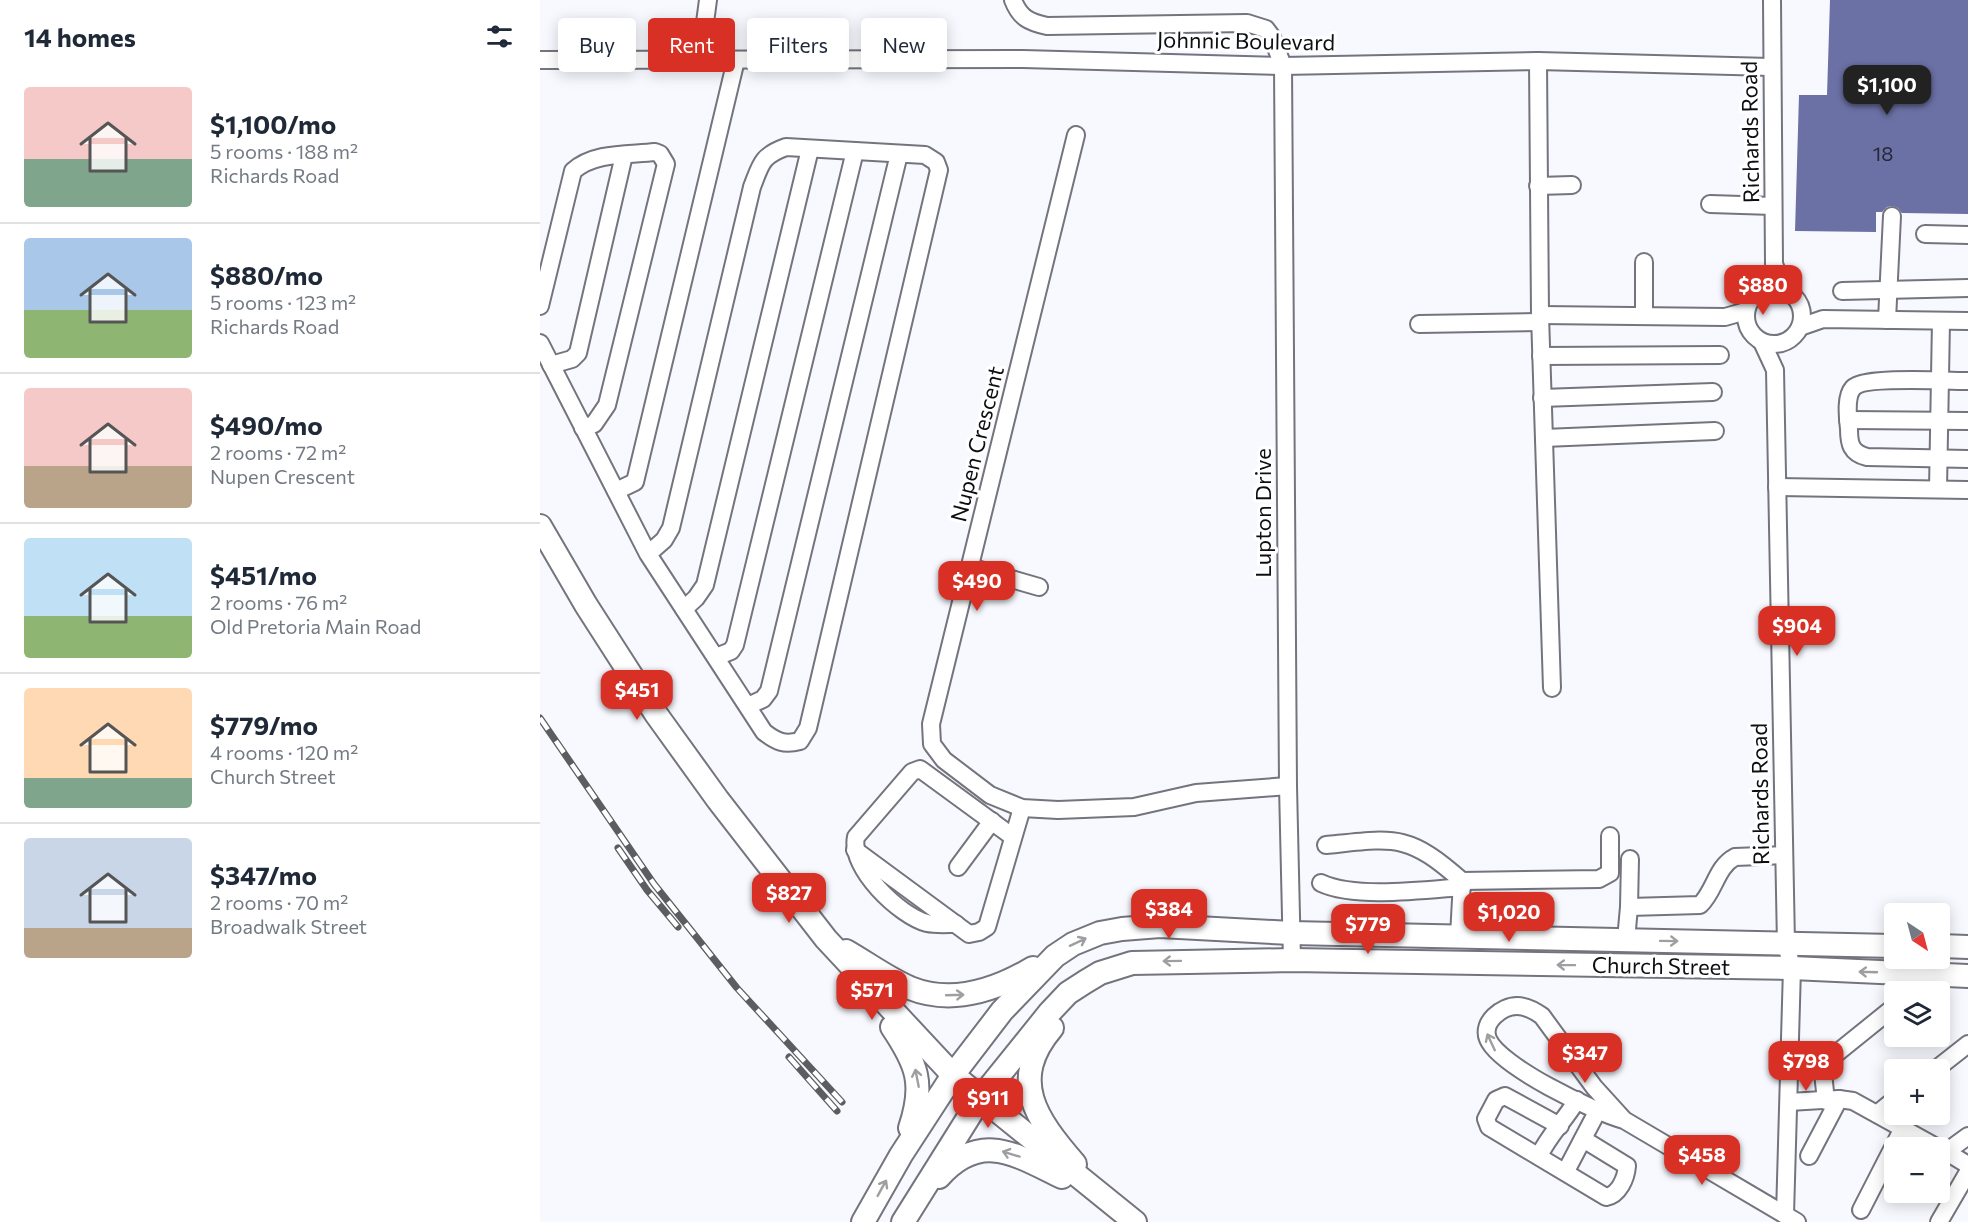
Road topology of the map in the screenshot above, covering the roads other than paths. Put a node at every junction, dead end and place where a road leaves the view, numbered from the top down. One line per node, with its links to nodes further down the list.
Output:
1 (708, 0): 4 (street)
2 (1772, 0): 10 (street, Richards Road)
3 (1016, 7): 9 (street)
4 (705, 18)
5 (540, 60): 6 (street, Johnnic Boulevard)
6 (648, 60)
7 (736, 60): 9 (street, Johnnic Boulevard); 65 (street)
8 (1538, 61): 9 (street, Johnnic Boulevard); 10 (street, Johnnic Boulevard); 17 (street)
9 (1283, 66): 74 (street, Lupton Drive)
10 (1771, 67): 19 (street, Richards Road)
11 (1076, 135): 68 (street, Nupen Crescent)
12 (810, 149): 13 (street); 67 (street); 70 (street)
13 (855, 151): 14 (street); 71 (street)
14 (899, 153): 73 (street); 73 (street)
15 (624, 155): 30 (street); 48 (street); 57 (street)
16 (1572, 185): 17 (street)
17 (1538, 186): 35 (street)
18 (1710, 204): 19 (street)
19 (1773, 206): 24 (street, Richards Road)
20 (1892, 216): 29 (street)
21 (1925, 234): 22 (street)
22 (1968, 235)
23 (1644, 262): 33 (street)
24 (1774, 264): 26 (street, Richards Road); 27 (street, Richards Road)
25 (1968, 288): 29 (street)
26 (1765, 290): 27 (street); 32 (street)
27 (1784, 290): 31 (street)
28 (1842, 291): 29 (street)
29 (1888, 291): 37 (street)
30 (540, 306)
31 (1802, 309): 36 (street); 41 (street)
32 (1746, 311): 34 (street); 42 (street)
33 (1644, 316): 34 (street); 35 (street)
34 (1725, 317): 42 (street)
35 (1540, 319): 40 (street); 47 (street)
36 (1823, 319): 37 (street); 41 (street)
37 (1887, 320): 38 (street)
38 (1941, 321): 39 (street); 50 (street)
39 (1968, 321)
40 (1419, 324)
41 (1800, 327): 43 (street)
42 (1749, 330): 44 (street)
43 (1788, 341): 44 (street); 49 (street, Richards Road)
44 (1762, 342): 49 (street, Richards Road)
45 (540, 343): 48 (street)
46 (1720, 355): 47 (street)
47 (1541, 356): 53 (street)
48 (551, 365): 57 (street)
49 (1775, 370): 62 (street, Richards Road)
50 (1939, 381): 51 (street); 54 (street); 55 (street)
51 (1968, 381)
52 (1713, 392): 53 (street)
53 (1542, 398): 59 (street)
54 (1848, 420): 55 (street); 60 (street)
55 (1939, 420): 56 (street); 60 (street)
56 (1968, 421)
57 (583, 428): 65 (street)
58 (1715, 431): 59 (street)
59 (1544, 438): 72 (street)
60 (1940, 458): 61 (street); 63 (street)
61 (1968, 459)
62 (1777, 487): 63 (street); 80 (street, Richards Road)
63 (1938, 489): 64 (street)
64 (1968, 490)
65 (616, 491): 67 (street)
66 (540, 526): 90 (main road)
67 (648, 554): 70 (street)
68 (970, 567): 69 (street); 75 (street, Nupen Crescent)
69 (1039, 587)
70 (684, 609): 71 (street)
71 (716, 657): 73 (street)
72 (1552, 688)
73 (748, 706)
74 (1288, 786): 75 (street, Nupen Crescent); 86 (street, Lupton Drive)
75 (1022, 808): 78 (street)
76 (992, 821): 78 (street); 78 (street); 82 (street)
77 (1610, 836): 84 (street)
78 (1013, 837)
79 (1326, 845): 84 (street)
80 (1784, 855): 85 (street); 89 (street, Richards Road)
81 (1630, 860): 85 (street)
82 (958, 867)
83 (1321, 883): 84 (street)
84 (1462, 884): 87 (street)
85 (1629, 907): 88 (street)
86 (1291, 933): 87 (main road, Church Street); 94 (main road, Church Street, one-way to 86); 95 (street, Lupton Drive)
87 (1460, 936): 88 (main road, Church Street)
88 (1626, 940): 89 (main road, Church Street, one-way to 89)
89 (1786, 944): 91 (main road, Church Street); 97 (street, Richards Road)
90 (831, 945): 94 (main road, one-way to 94); 102 (main road); 118 (main road, one-way to 90)
91 (1884, 946)
92 (1950, 946): 93 (main road)
93 (1968, 947)
94 (1055, 956): 102 (main road, Church Street)
95 (1292, 960): 96 (main road, Church Street, one-way to 96); 97 (main road, Church Street, one-way to 95)
96 (1120, 966): 103 (main road, Church Street); 124 (main road)
97 (1792, 968): 98 (main road, Church Street, one-way to 97); 106 (street, Richards Road)
98 (1968, 976)
99 (1884, 1015): 105 (street)
100 (1968, 1044): 101 (street)
101 (1949, 1059)
102 (952, 1075): 103 (main road); 118 (main road, Church Street)
103 (980, 1099): 124 (main road); 128 (main road, Church Street)
104 (1577, 1100): 108 (street); 110 (street, one-way to 110); 111 (street)
105 (1833, 1100): 106 (street); 109 (street); 120 (street)
106 (1789, 1102): 126 (street, Richards Road)
107 (1884, 1108): 109 (street)
108 (1598, 1110): 110 (street); 115 (street)
109 (1876, 1114): 112 (street)
110 (1624, 1120): 126 (street)
111 (1560, 1126): 119 (street); 119 (street)
112 (1903, 1128): 114 (street); 125 (street)
113 (1968, 1136): 116 (street)
114 (1919, 1137)
115 (1583, 1139): 122 (street); 122 (street)
116 (1950, 1145)
117 (1950, 1154): 121 (street)
118 (901, 1155): 127 (main road, one-way to 118)
119 (1539, 1156): 122 (street)
120 (1809, 1156)
121 (1968, 1165)
122 (1566, 1171)
123 (1968, 1172): 130 (street)
124 (1103, 1198): 128 (main road, one-way to 128); 129 (main road)
125 (1861, 1210)
126 (1791, 1219)
127 (863, 1222)
128 (904, 1222)
129 (1135, 1222)
130 (1940, 1222)

